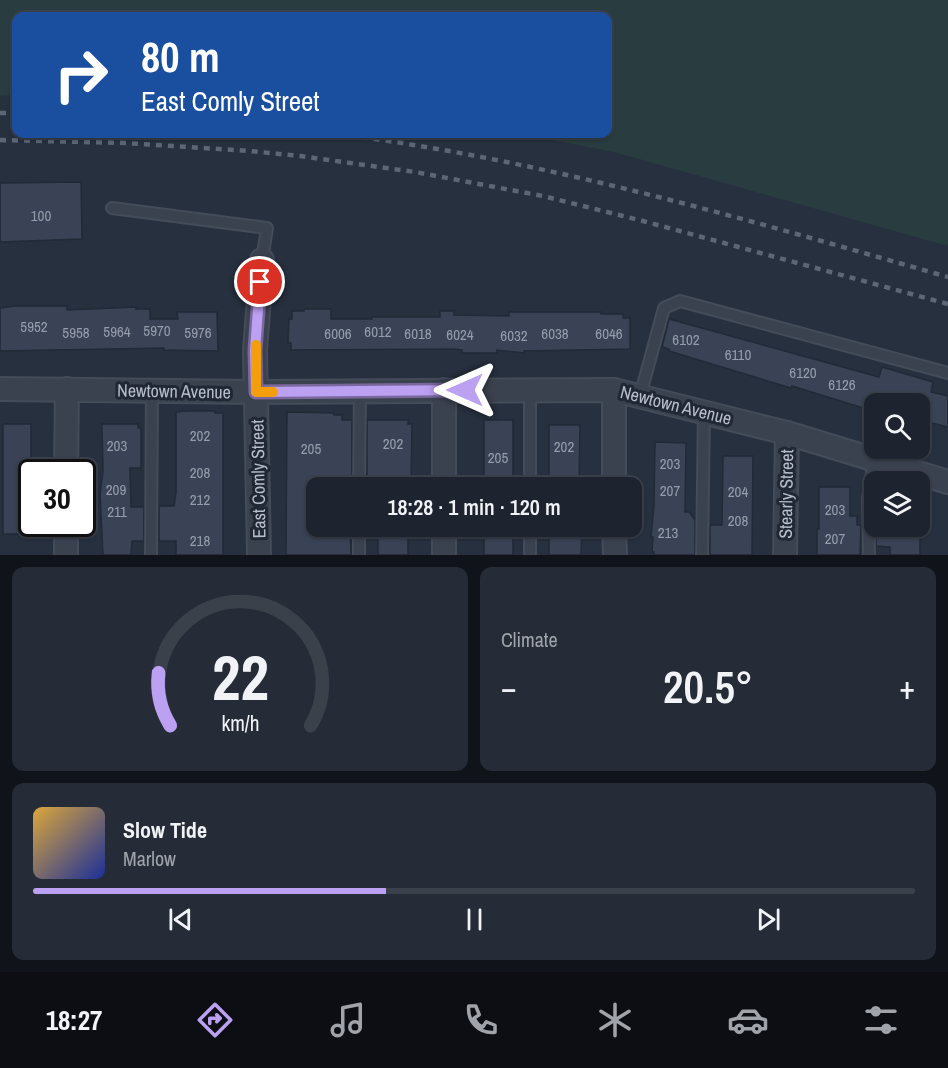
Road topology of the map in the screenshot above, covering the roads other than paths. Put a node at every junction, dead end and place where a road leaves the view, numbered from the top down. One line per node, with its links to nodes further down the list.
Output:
1 (112, 208): 2 (lane)
2 (262, 260): 11 (street, East Comly Street)
3 (948, 373): 12 (lane)
4 (0, 389): 5 (street, Newtown Avenue)
5 (67, 389): 6 (street, Newtown Avenue); 15 (street)
6 (152, 390): 11 (street, Newtown Avenue); 28 (lane)
7 (360, 390): 8 (street, Newtown Avenue); 11 (street, Newtown Avenue); 17 (lane)
8 (444, 390): 9 (street, Newtown Avenue); 18 (street)
9 (530, 390): 10 (street, Newtown Avenue); 19 (lane)
10 (614, 390): 12 (street, Newtown Avenue); 20 (street)
11 (256, 392): 29 (street, East Comly Street)
12 (640, 396): 13 (street, Newtown Avenue)
13 (704, 412): 14 (street, Newtown Avenue); 34 (lane)
14 (787, 433): 16 (street, Newtown Avenue); 35 (street, Stearly Street)
15 (66, 459)
16 (874, 460): 21 (street, Newtown Avenue); 36 (lane)
17 (359, 477)
18 (444, 477)
19 (530, 477)
20 (614, 477)
21 (948, 482)
22 (66, 537): 27 (street)
23 (359, 537): 30 (lane)
24 (444, 537): 31 (street)
25 (530, 537): 32 (lane)
26 (614, 537): 33 (street)
27 (66, 555)
28 (151, 555)
29 (259, 555)
30 (359, 555)
31 (444, 555)
32 (530, 555)
33 (615, 555)
34 (702, 555)
35 (785, 555)
36 (869, 555)

